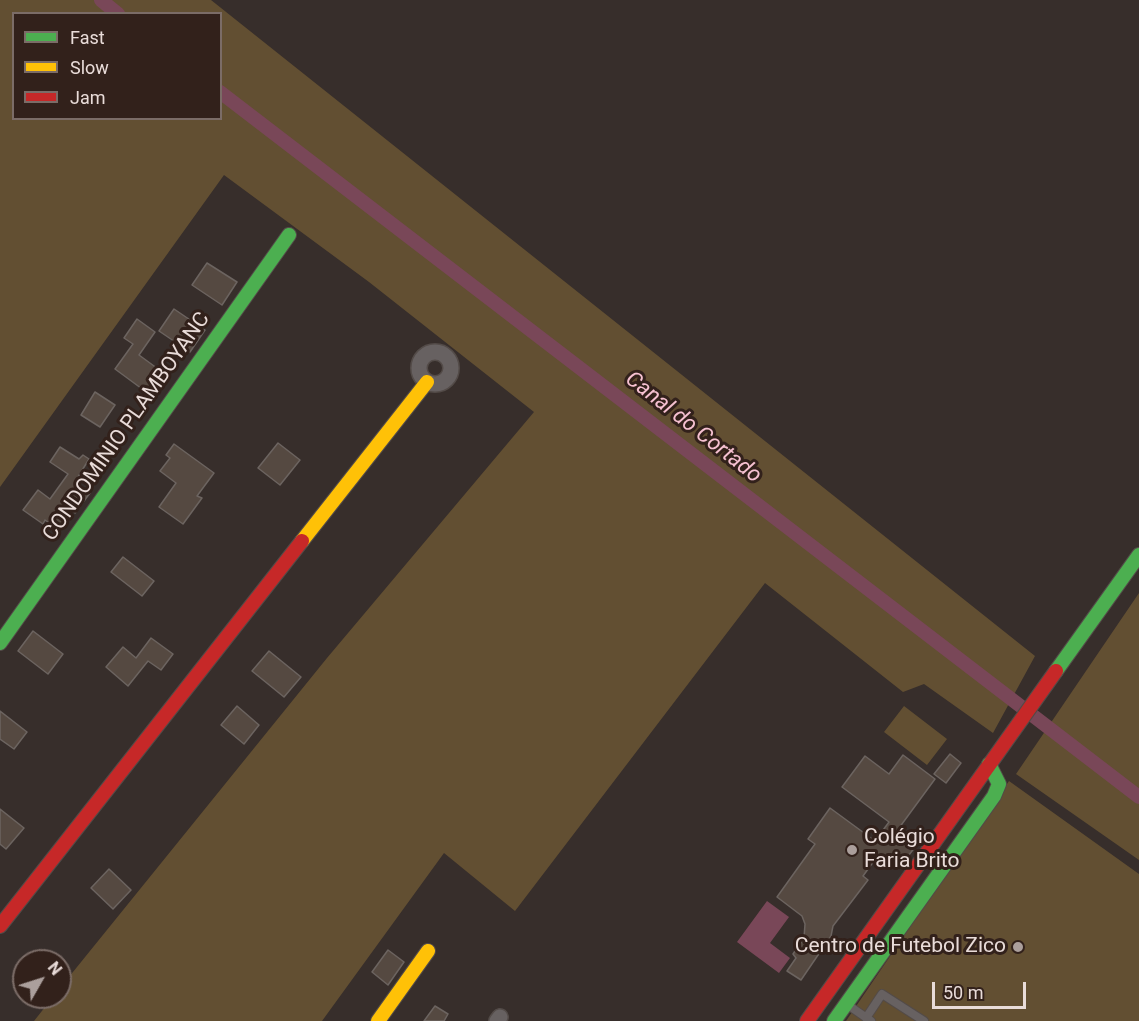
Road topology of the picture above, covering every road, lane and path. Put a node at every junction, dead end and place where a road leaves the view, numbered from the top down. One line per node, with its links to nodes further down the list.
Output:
1 (289, 235): 4 (street, CONDOMINIO PLAMBOYANC)
2 (427, 382): 6 (street)
3 (1139, 555): 5 (street)
4 (0, 643)
5 (991, 762): 8 (street); 9 (street)
6 (0, 926)
7 (428, 951): 11 (street)
8 (828, 992): 9 (street); 12 (street)
9 (847, 1004): 10 (lane); 13 (street)
10 (868, 1019): 14 (lane)
11 (378, 1021)
12 (807, 1021)
13 (834, 1021)
14 (924, 1021)

